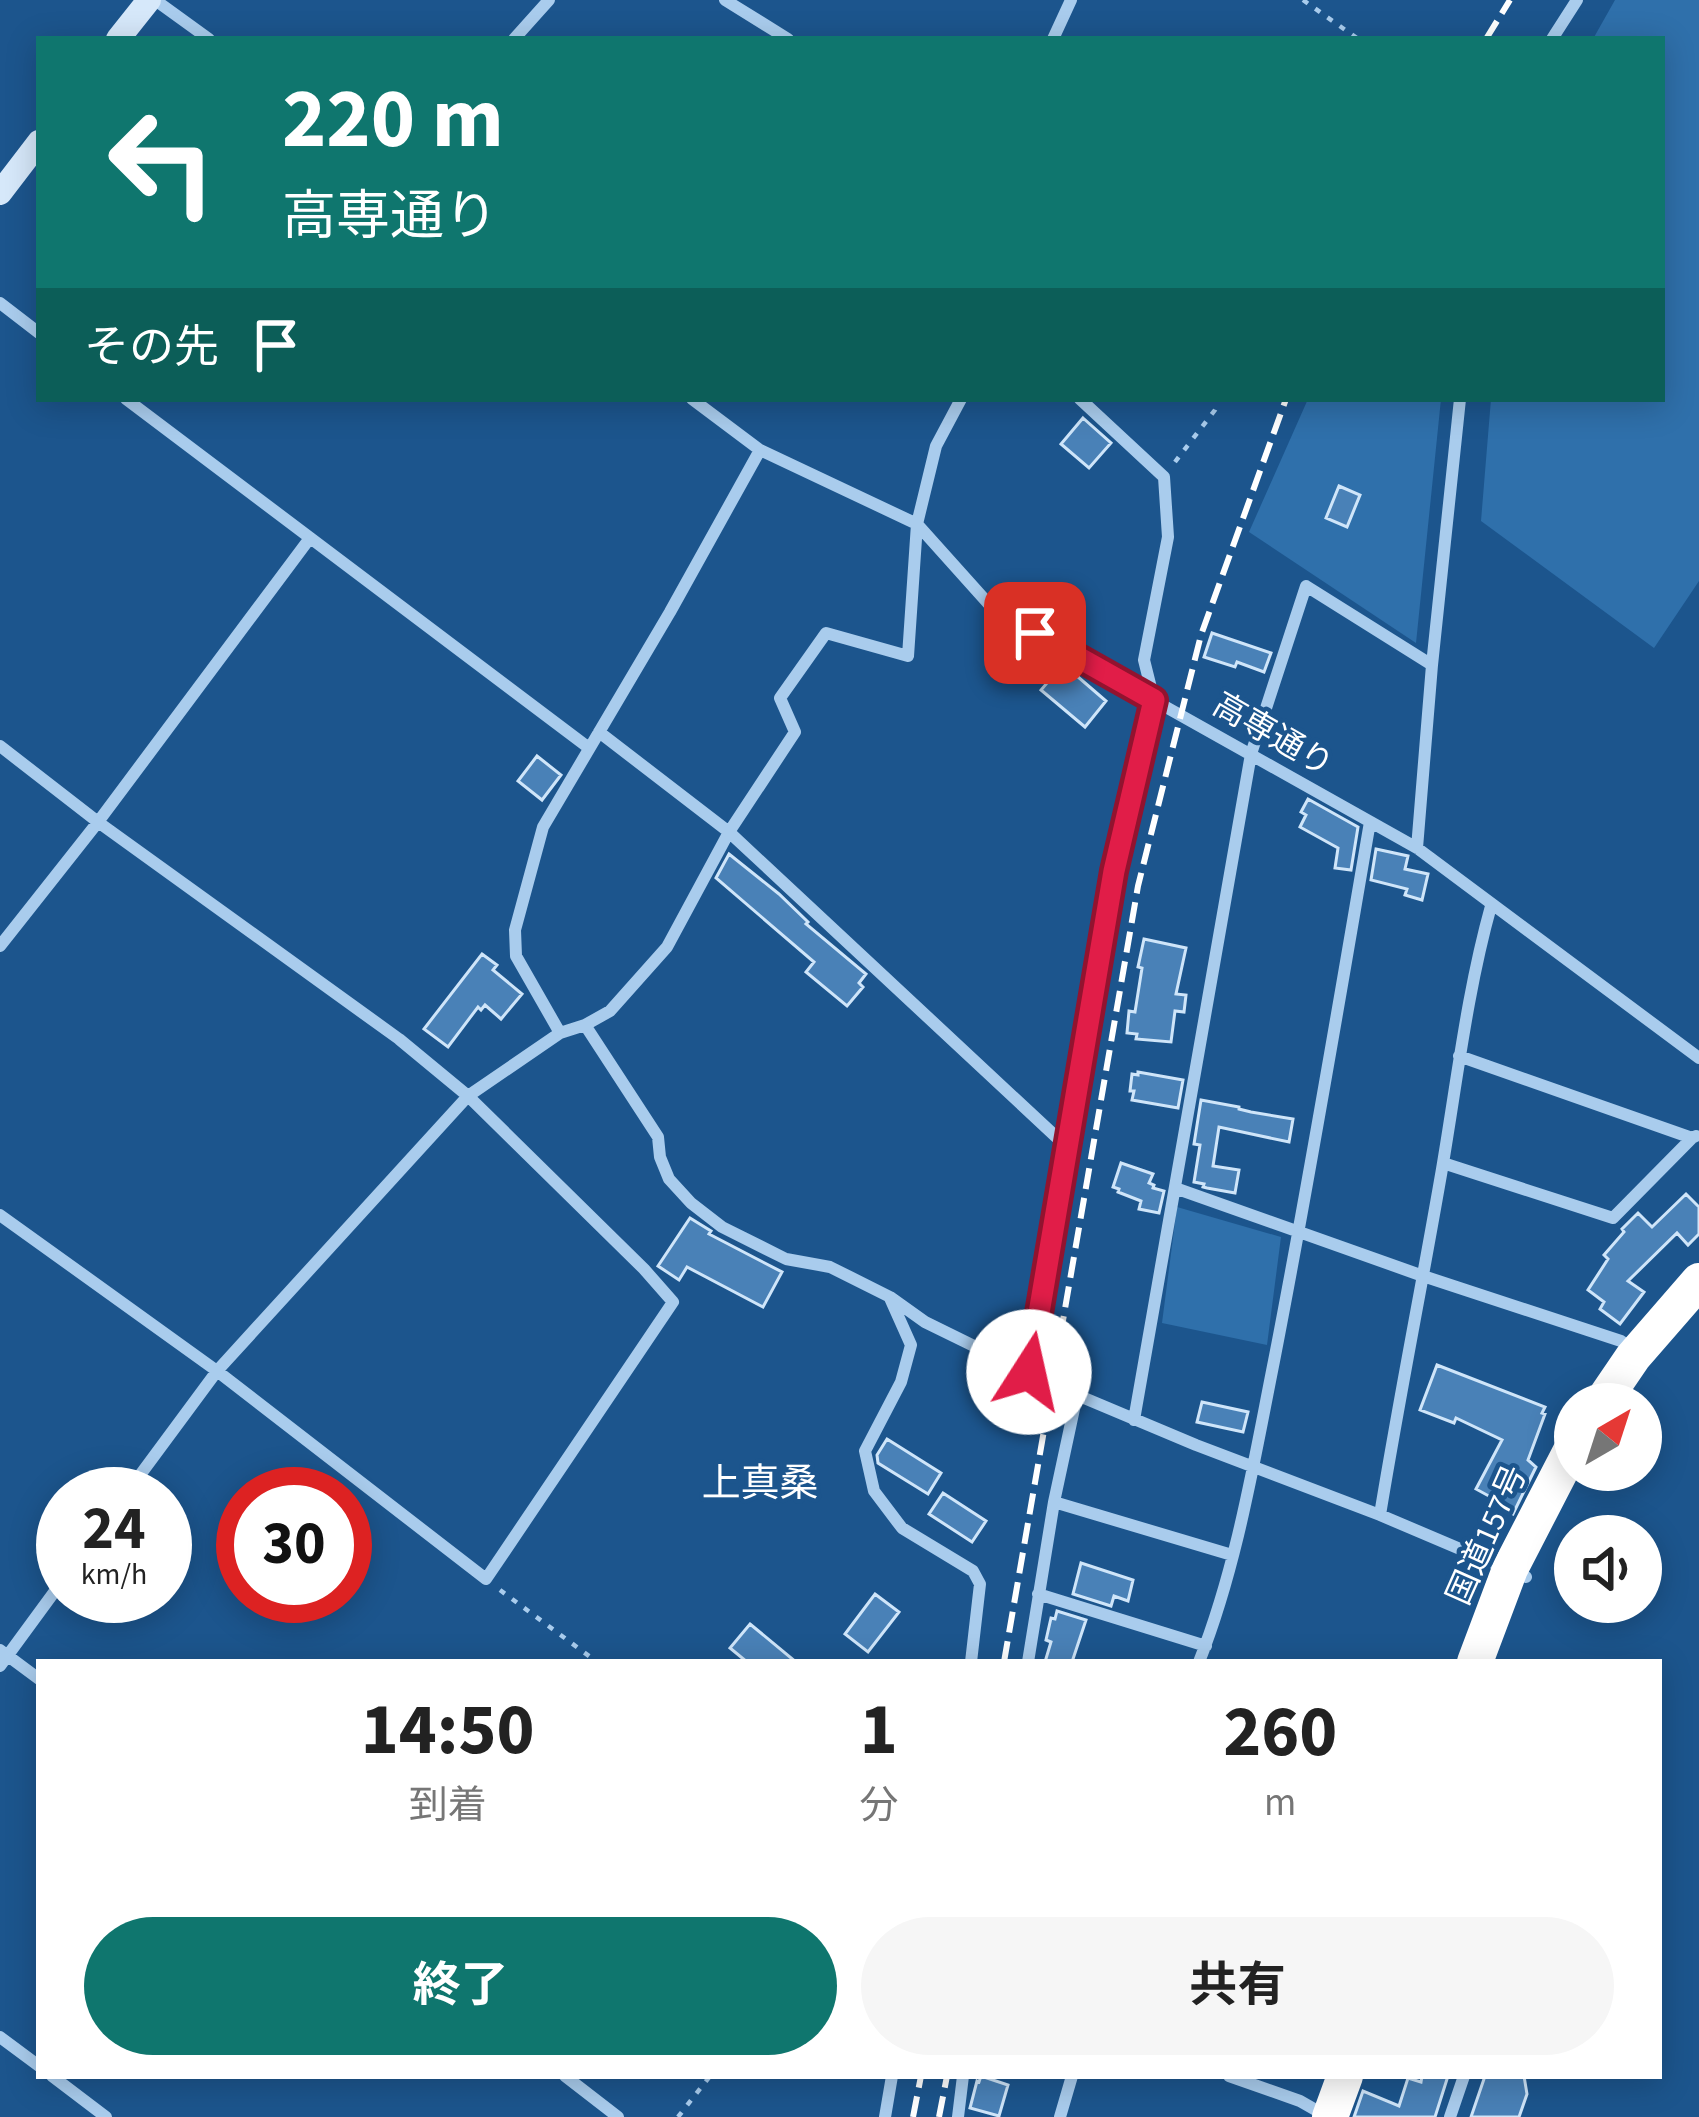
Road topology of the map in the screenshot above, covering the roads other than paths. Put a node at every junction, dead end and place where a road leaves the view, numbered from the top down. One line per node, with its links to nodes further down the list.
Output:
1 (152, 0): 6 (street); 7 (street)
2 (549, 0): 8 (street)
3 (725, 0): 9 (street)
4 (1071, 0): 10 (street)
5 (1576, 0): 11 (street)
6 (121, 36)
7 (205, 36)
8 (517, 36)
9 (783, 36)
10 (1054, 36)
11 (1554, 36)
12 (36, 146): 13 (street)
13 (0, 193)
14 (0, 303): 15 (street)
15 (36, 331)
16 (131, 402): 23 (street)
17 (696, 402): 21 (street, 高専通り)
18 (959, 402): 22 (street)
19 (1083, 402): 25 (street)
20 (1460, 402): 24 (street)
21 (760, 450): 22 (street, 高専通り); 26 (street)
22 (917, 524): 25 (street, 高専通り); 32 (street)
23 (310, 538): 28 (street); 31 (street)
24 (1432, 665): 29 (street); 33 (street)
25 (1154, 700): 29 (street, 高専通り); 42 (street)
26 (599, 732): 28 (street); 32 (street)
27 (0, 746): 31 (street)
28 (589, 748): 37 (street)
29 (1251, 754): 30 (street, 高専通り); 44 (street)
30 (1370, 821): 33 (street, 高専通り); 46 (street)
31 (98, 822): 35 (street); 40 (street)
32 (729, 832): 36 (street); 42 (street)
33 (1417, 848): 34 (street, 高専通り)
34 (1491, 905): 38 (street); 39 (street, 高専通り)
35 (0, 946)
36 (585, 1025): 37 (street); 49 (street)
37 (560, 1033): 40 (street)
38 (1460, 1056): 41 (street); 43 (street)
39 (1699, 1058)
40 (468, 1096): 52 (street); 52 (street)
41 (1695, 1136): 43 (street)
42 (1067, 1147): 53 (street)
43 (1443, 1163): 47 (street)
44 (1175, 1188): 46 (street); 57 (street)
45 (0, 1215): 52 (street)
46 (1300, 1231): 47 (street); 59 (street)
47 (1423, 1276): 51 (street); 63 (street)
48 (1699, 1281): 51 (highway)
49 (890, 1297): 53 (street); 70 (street)
50 (1699, 1312): 55 (highway)
51 (1638, 1351): 54 (highway)
52 (217, 1371): 58 (street)
53 (1029, 1372): 56 (street)
54 (1616, 1383)
55 (1641, 1383)
56 (1077, 1394): 57 (street); 62 (street)
57 (1134, 1420): 59 (street)
58 (146, 1467)
59 (1252, 1468): 63 (street); 64 (street)
60 (1554, 1485): 65 (highway, 国道157号)
61 (1569, 1491): 65 (highway, 国道157号)
62 (1054, 1502): 64 (street); 66 (street)
63 (1380, 1515): 65 (street)
64 (1232, 1555): 68 (street)
65 (1518, 1573): 73 (highway, 国道157号); 74 (highway, 国道157号)
66 (1038, 1594): 68 (street); 71 (street)
67 (36, 1615): 69 (street)
68 (1206, 1646): 72 (street)
69 (3, 1657): 75 (street)
70 (971, 1659)
71 (1028, 1659)
72 (1200, 1659)
73 (1476, 1659)
74 (1497, 1659)
75 (36, 1677)
76 (0, 2037): 77 (street)
77 (36, 2064)
78 (56, 2079): 87 (street)
79 (570, 2079): 88 (street)
80 (891, 2079): 89 (street)
81 (963, 2079): 90 (street)
82 (1071, 2079): 91 (street)
83 (1238, 2079): 86 (street)
84 (1343, 2079): 86 (highway)
85 (1463, 2079): 92 (street)
86 (1322, 2108)
87 (106, 2117)
88 (618, 2117)
89 (885, 2117)
90 (958, 2117)
91 (1060, 2117)
92 (1450, 2117)

